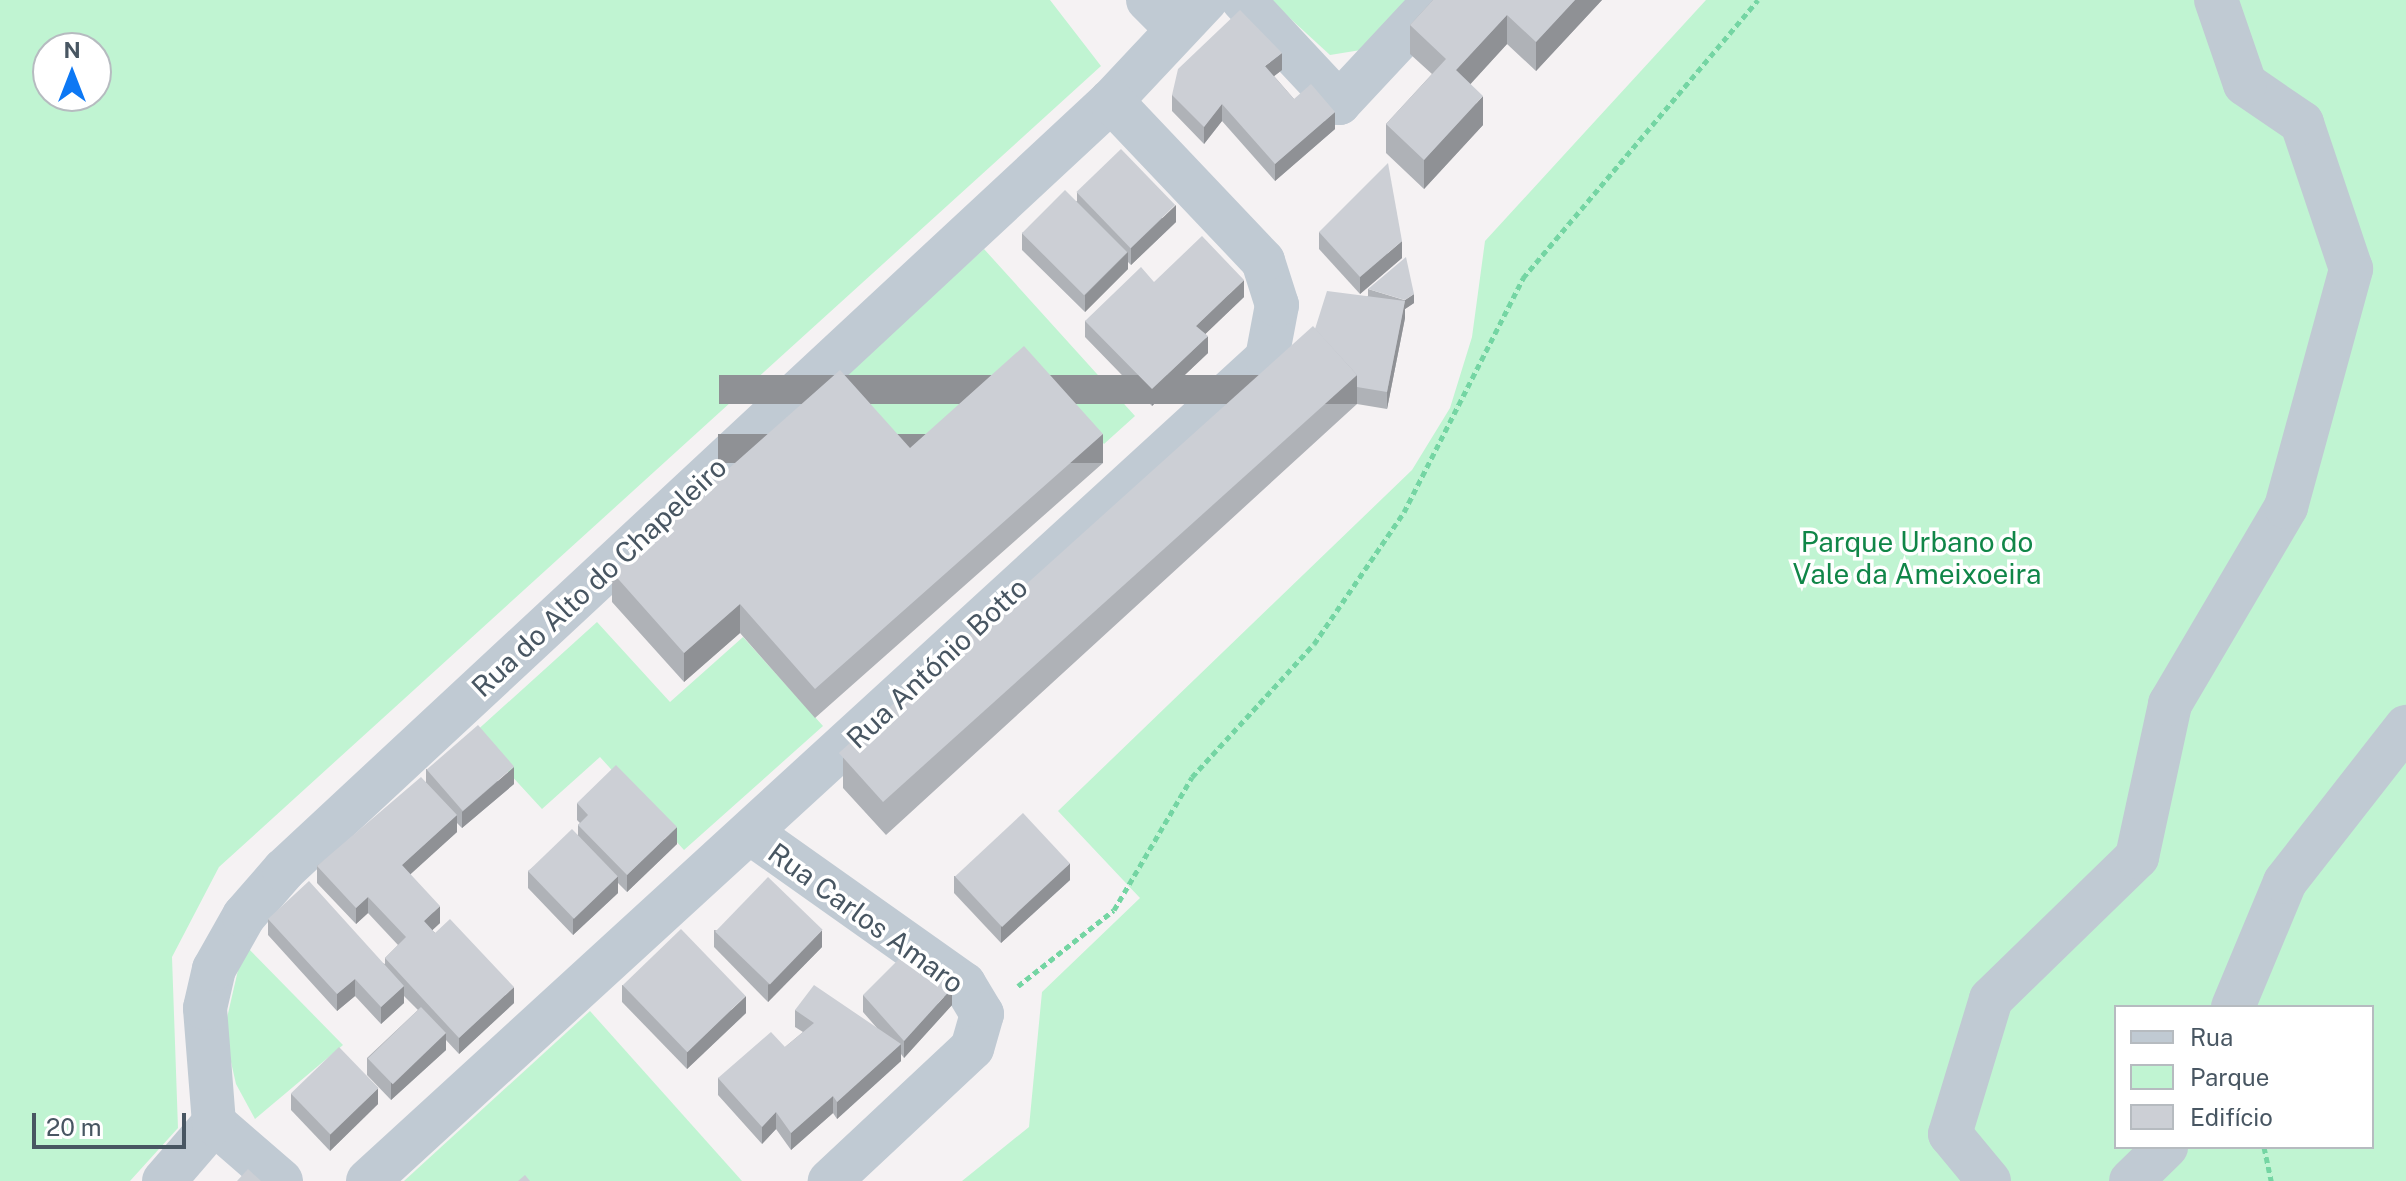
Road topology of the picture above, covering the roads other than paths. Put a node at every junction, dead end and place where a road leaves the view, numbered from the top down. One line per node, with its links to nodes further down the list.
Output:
1 (1243, 0): 2 (street)
2 (1435, 0)
3 (2216, 0): 15 (street)
4 (1177, 10): 5 (street, Rua do Alto do Chapeleiro)
5 (1111, 101): 7 (street, Rua António Botto); 9 (street, Rua do Alto do Chapeleiro)
6 (2406, 727): 8 (street)
7 (752, 834): 13 (street, Rua António Botto); 14 (street, Rua Carlos Amaro)
8 (2234, 1005)
9 (214, 1123): 11 (street); 12 (street)
10 (2164, 1149): 16 (street)
11 (164, 1181)
12 (281, 1181)
13 (368, 1181)
14 (830, 1181)
15 (1989, 1181)
16 (2131, 1181)

